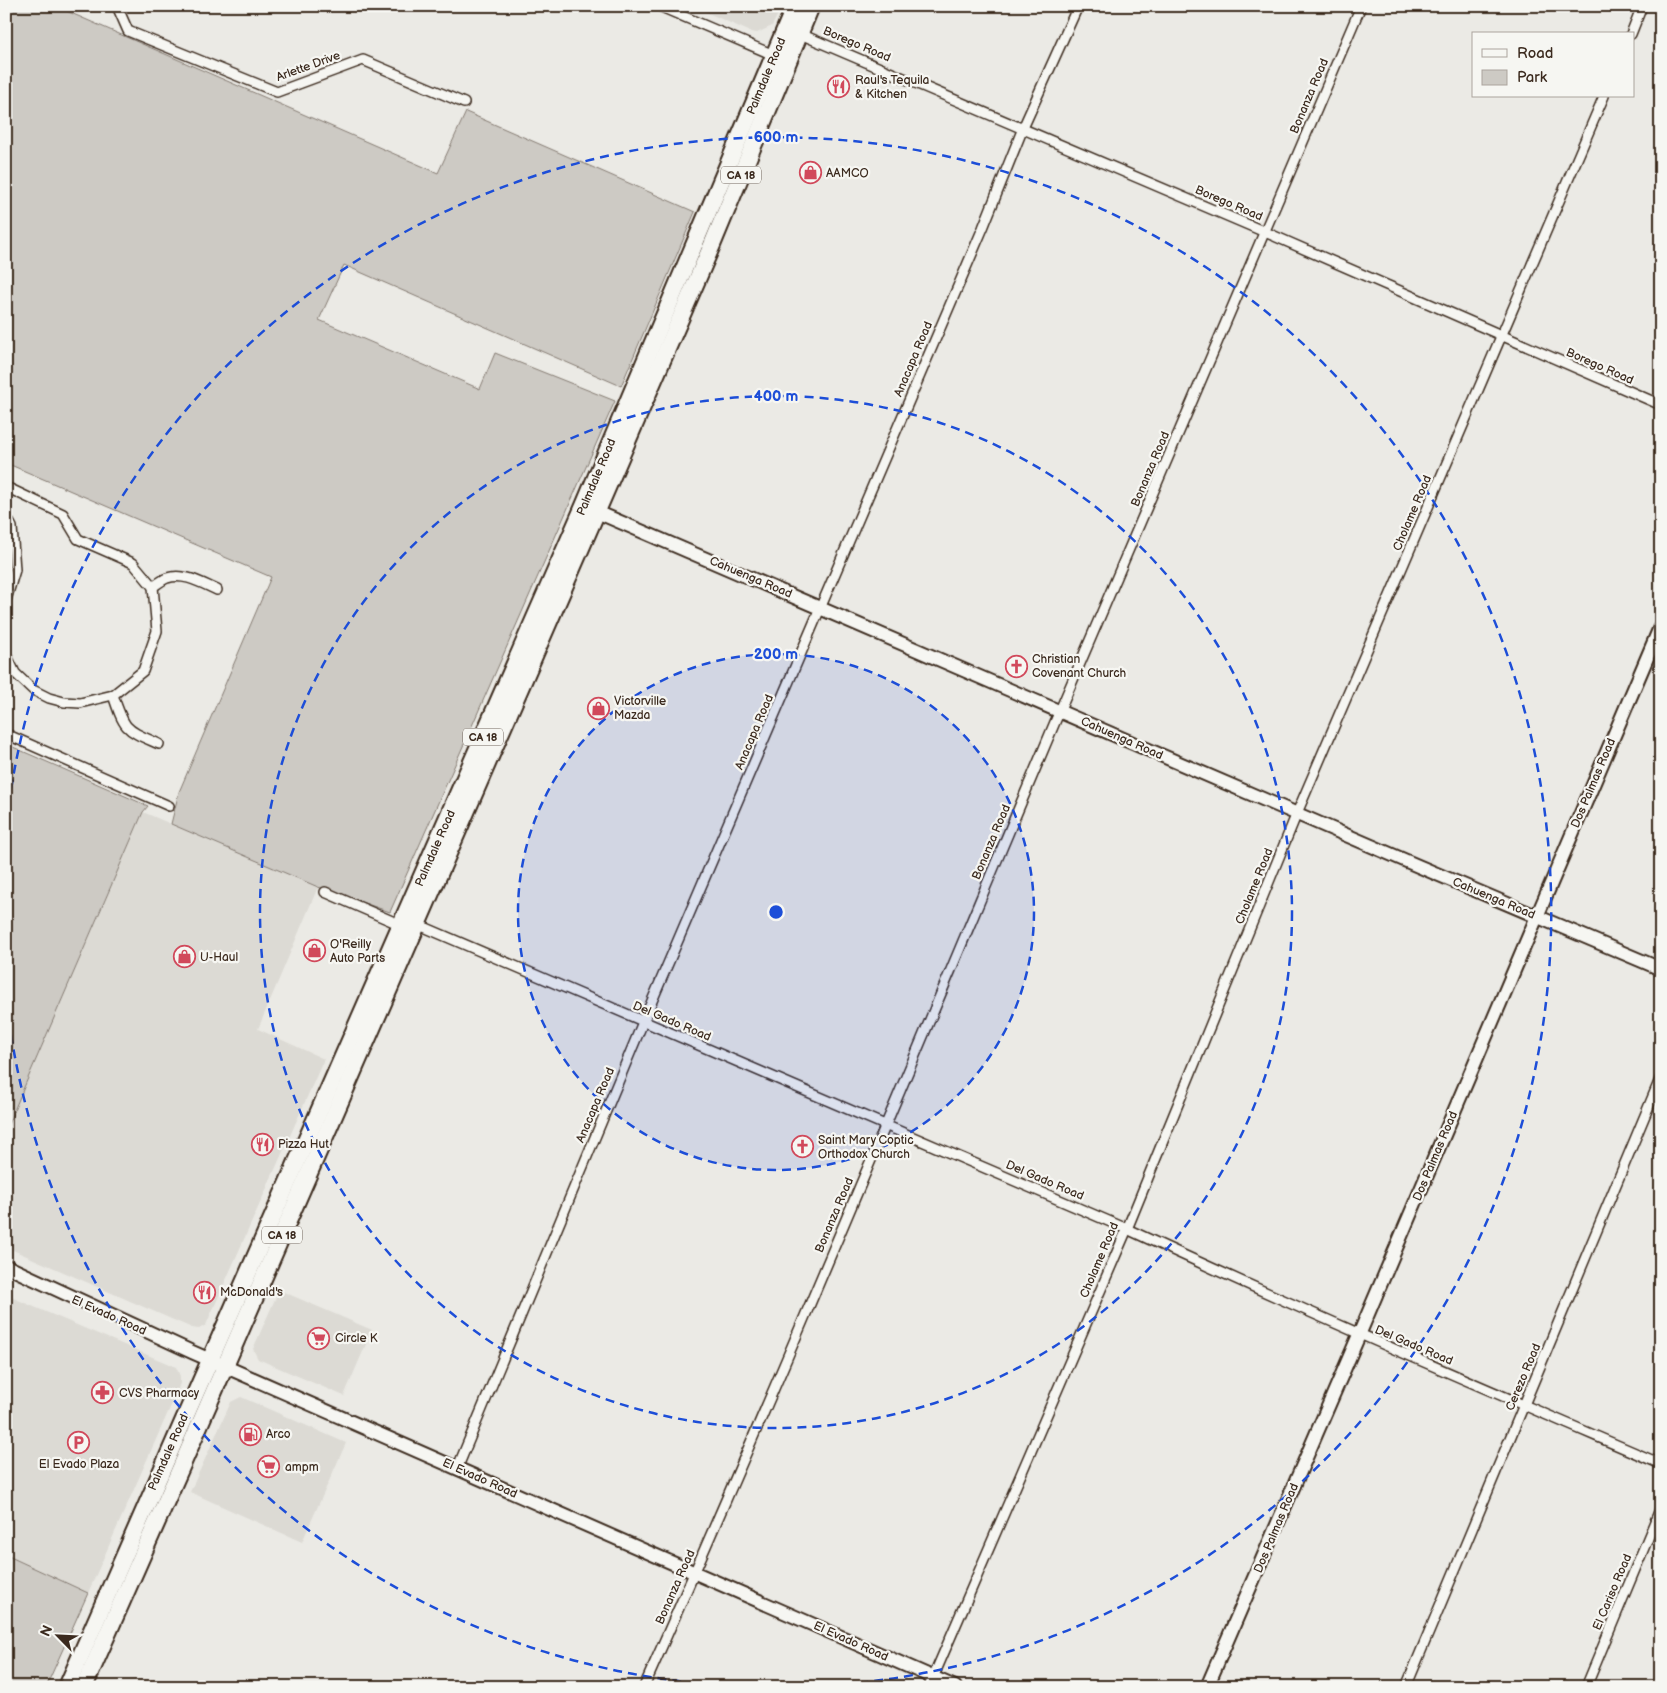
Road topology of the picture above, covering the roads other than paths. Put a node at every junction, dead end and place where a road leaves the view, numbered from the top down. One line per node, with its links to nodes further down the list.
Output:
1 (117, 6): 12 (street, Arlette Drive)
2 (659, 6): 10 (street)
3 (795, 6): 8 (highway, Palmdale Road / CA 18)
4 (811, 6): 8 (highway, Palmdale Road / CA 18)
5 (1078, 6): 13 (street, Anacapa Road)
6 (1361, 6): 14 (street, Bonanza Road)
7 (1642, 6): 9 (street)
8 (793, 31): 10 (highway, Palmdale Road / CA 18); 13 (street, Borego Road)
9 (1632, 32)
10 (782, 59): 18 (highway, Palmdale Road / CA 18)
11 (1603, 98): 15 (street, Cholame Road)
12 (464, 103)
13 (1023, 128): 14 (street, Borego Road); 24 (street, Anacapa Road)
14 (1264, 232): 15 (street, Borego Road); 28 (street, Bonanza Road)
15 (1501, 336): 16 (street, Borego Road); 32 (street, Cholame Road)
16 (1661, 405)
17 (6, 487): 21 (street)
18 (591, 509): 24 (street, Cahuenga Road); 35 (highway, Palmdale Road / CA 18)
19 (6, 516): 20 (street)
20 (10, 573): 23 (street)
21 (153, 587): 22 (street); 27 (street)
22 (218, 590)
23 (6, 600)
24 (821, 607): 28 (street, Cahuenga Road); 37 (street, Anacapa Road)
25 (1661, 625): 34 (street, Dos Palmas Road)
26 (6, 654): 27 (street)
27 (113, 696): 30 (street)
28 (1060, 710): 32 (street, Cahuenga Road); 39 (street, Bonanza Road)
29 (6, 734): 31 (street)
30 (159, 744)
31 (169, 806)
32 (1297, 813): 34 (street, Cahuenga Road); 40 (street, Cholame Road)
33 (326, 892): 35 (street, Del Gado Road)
34 (1537, 916): 36 (street, Cahuenga Road); 42 (street, Dos Palmas Road)
35 (409, 924): 37 (street, Del Gado Road); 43 (highway, Palmdale Road / CA 18); 44 (highway, Palmdale Road / CA 18)
36 (1661, 968)
37 (643, 1022): 39 (street, Del Gado Road); 47 (street, Anacapa Road)
38 (1661, 1077): 45 (street, Cerezo Road)
39 (886, 1126): 40 (street, Del Gado Road); 51 (street, Bonanza Road)
40 (1127, 1229): 42 (street, Del Gado Road); 52 (street, Cholame Road)
41 (6, 1266): 43 (street, El Evado Road)
42 (1359, 1335): 45 (street, Del Gado Road); 57 (street, Dos Palmas Road)
43 (209, 1360): 44 (street, El Evado Road); 48 (highway, Palmdale Road / CA 18)
44 (225, 1367): 47 (street, El Evado Road); 50 (highway, Palmdale Road / CA 18)
45 (1525, 1406): 46 (street, Del Gado Road); 58 (street, Cerezo Road)
46 (1661, 1464)
47 (457, 1469): 51 (street, El Evado Road)
48 (150, 1495): 50 (highway); 53 (highway, Palmdale Road / CA 18)
49 (1661, 1507): 59 (street, El Cariso Road)
50 (140, 1558): 54 (highway, Palmdale Road / CA 18)
51 (695, 1572): 52 (street, El Evado Road); 55 (street, Bonanza Road)
52 (931, 1682): 56 (street, El Evado Road)
53 (67, 1687)
54 (84, 1687)
55 (644, 1687)
56 (955, 1687)
57 (1207, 1687)
58 (1406, 1687)
59 (1586, 1687)

